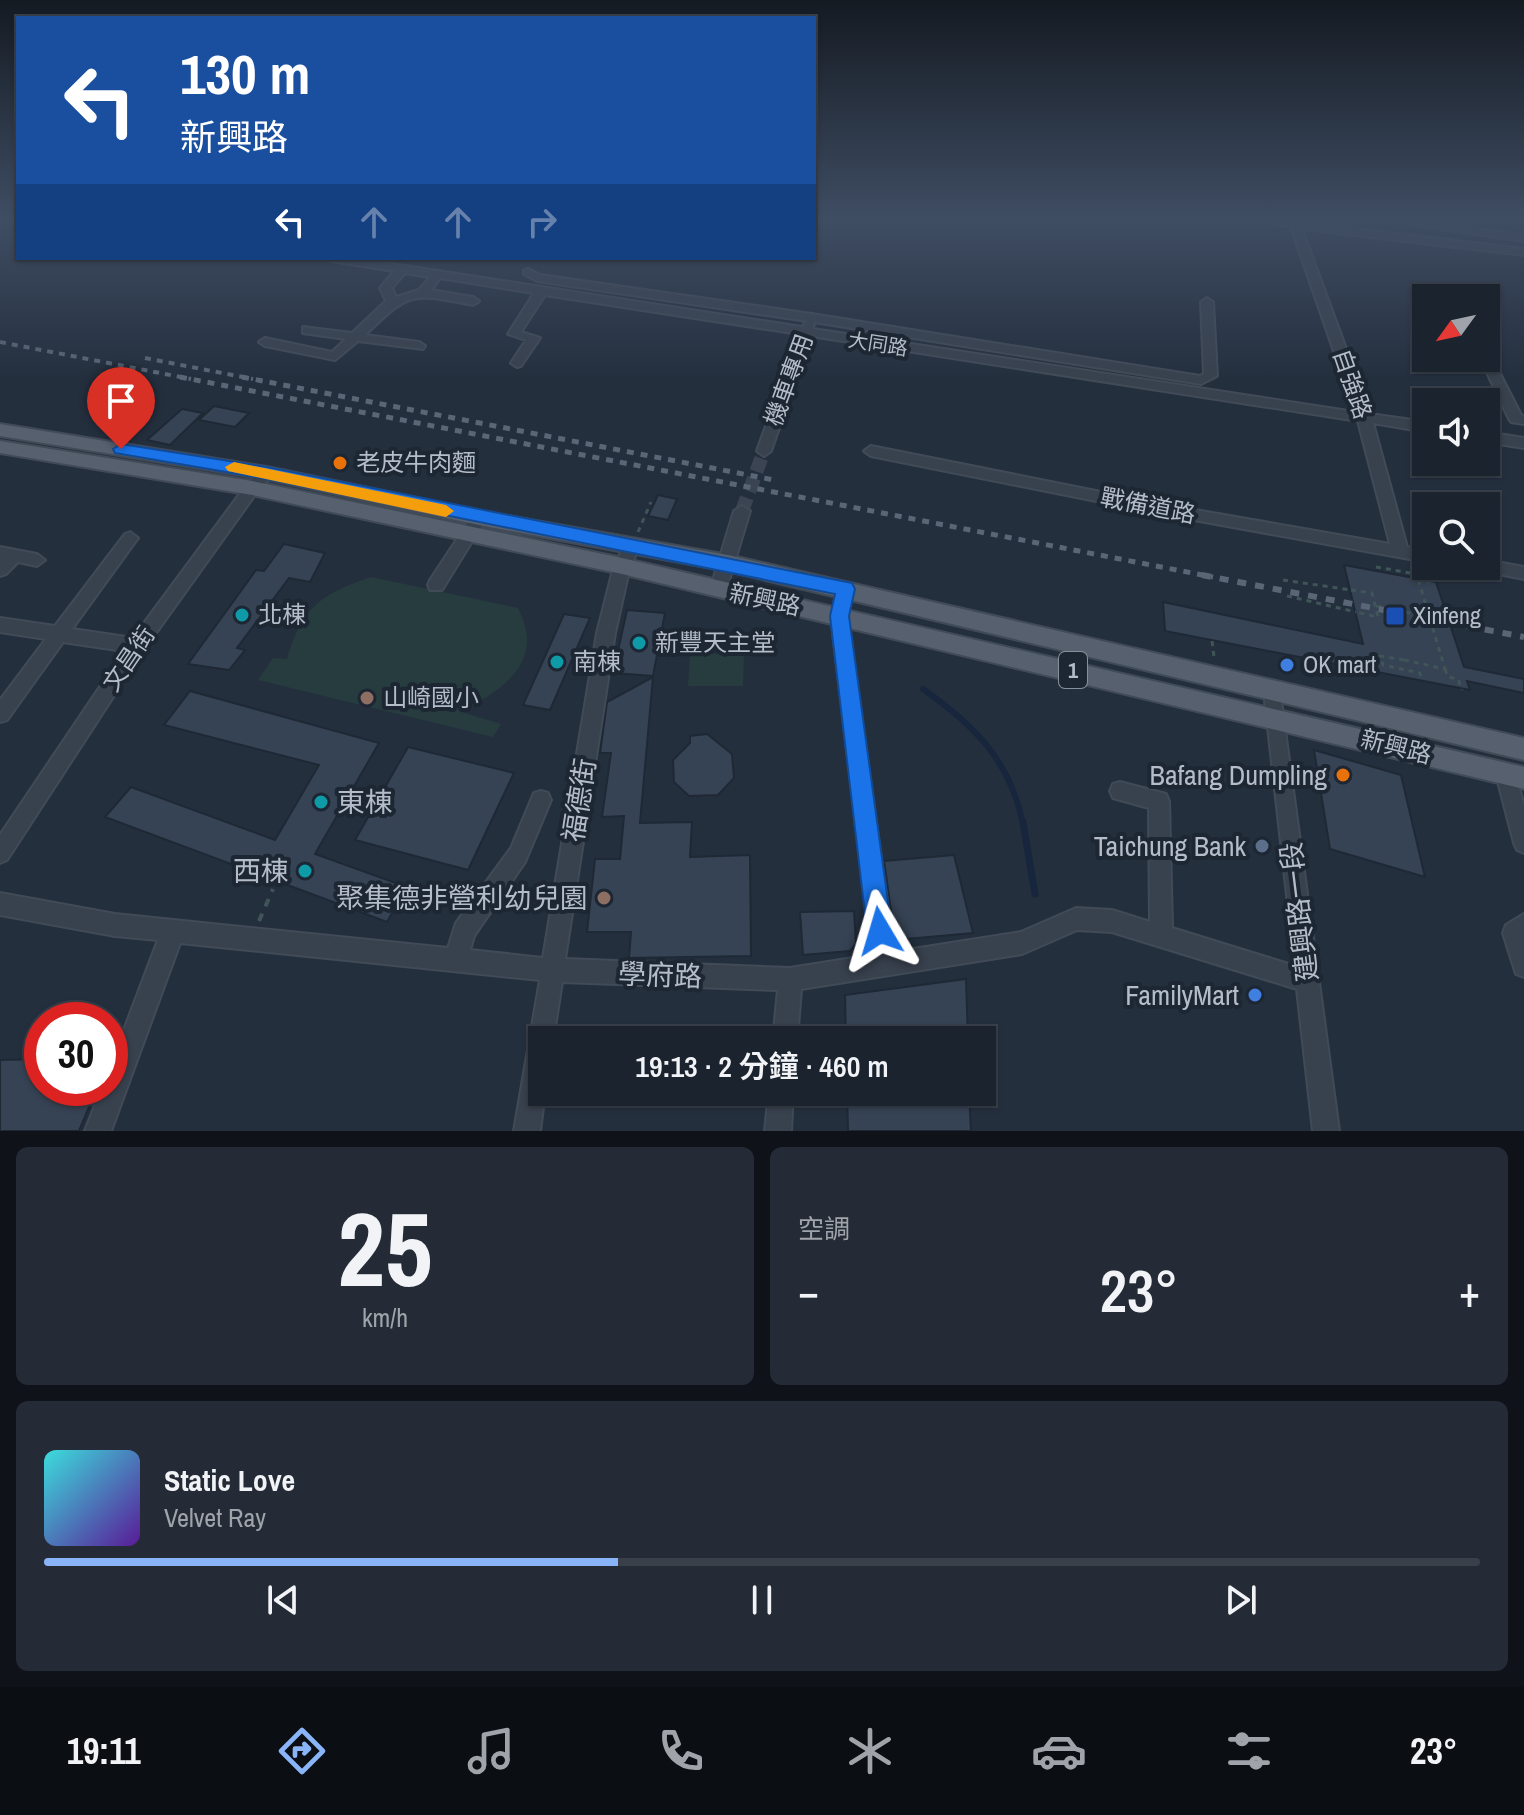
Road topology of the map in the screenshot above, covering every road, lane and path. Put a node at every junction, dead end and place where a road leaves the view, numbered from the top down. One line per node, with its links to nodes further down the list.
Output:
1 (400, 272): 9 (street)
2 (418, 272): 5 (street, 大同路)
3 (528, 272): 11 (street)
4 (1313, 272): 19 (street, 自強路)
5 (437, 275): 6 (street, 大同路); 7 (street)
6 (542, 290): 13 (street, 大同路); 17 (street)
7 (423, 292): 8 (street); 9 (street)
8 (473, 301)
9 (392, 302): 14 (street)
10 (1207, 302): 11 (street)
11 (813, 313): 13 (street, 機車專用)
12 (307, 330): 14 (street)
13 (806, 333): 19 (street, 大同路); 25 (street, 機車專用)
14 (354, 339): 15 (street); 16 (street)
15 (265, 342)
16 (419, 346)
17 (517, 363)
18 (1493, 372): 20 (street)
19 (1364, 417): 21 (street, 大同路); 34 (street, 自強路)
20 (1524, 420)
21 (1412, 425)
22 (1, 435): 27 (main road, 新興路 / 1); 28 (main road, 新興路 / 1)
23 (1500, 439): 24 (street)
24 (1524, 443)
25 (764, 451)
26 (871, 451): 34 (street, 戰備道路)
27 (267, 473): 28 (street, 文昌街); 31 (main road, 新興路 / 1)
28 (252, 488): 32 (main road, 新興路 / 1); 58 (street, 文昌街)
29 (651, 502): 37 (path)
30 (742, 511): 39 (street)
31 (479, 518): 32 (street); 37 (main road, 新興路 / 1)
32 (465, 536): 37 (main road, 新興路 / 1); 48 (street)
33 (130, 538): 56 (street)
34 (1400, 551): 35 (street, 戰備道路)
35 (1412, 553)
36 (7, 554): 38 (street); 42 (street)
37 (627, 556): 39 (main road, 新興路 / 1); 50 (main road, 新興路 / 1); 81 (street, 福德街)
38 (37, 560)
39 (728, 563): 49 (main road, 新興路 / 1); 50 (street)
40 (1376, 567): 43 (path)
41 (1500, 569): 44 (street)
42 (0, 570)
43 (1412, 573)
44 (1524, 573)
45 (1283, 580): 52 (path, bridge)
46 (1418, 580): 47 (path); 54 (path, bridge)
47 (1428, 580)
48 (436, 585)
49 (845, 589): 53 (street); 63 (main road, 新興路 / 1)
50 (718, 590): 53 (main road, 新興路 / 1)
51 (1287, 596): 52 (path, bridge)
52 (1376, 606): 54 (path)
53 (839, 616): 65 (main road, 新興路 / 1); 79 (street)
54 (1429, 617): 60 (path, bridge)
55 (0, 625): 56 (street)
56 (62, 634): 58 (street); 64 (street)
57 (1212, 641): 59 (path)
58 (137, 646): 71 (street, 文昌街)
59 (1215, 664)
60 (1445, 669): 61 (path, bridge); 62 (path)
61 (1422, 681)
62 (1462, 690)
63 (1273, 692): 65 (street, 建興路一段); 66 (main road, 新興路 / 1)
64 (0, 714)
65 (1275, 717): 67 (main road, 新興路 / 1); 83 (street, 建興路一段)
66 (1524, 749)
67 (1515, 776): 70 (street)
68 (1120, 791): 76 (street)
69 (541, 800): 78 (street)
70 (1524, 843)
71 (0, 853)
72 (273, 889): 77 (path)
73 (0, 904): 75 (street, 學府路)
74 (1524, 925): 80 (street)
75 (173, 931): 77 (street, 學府路); 86 (street)
76 (1161, 936): 79 (street, 學府路); 83 (street, 學府路)
77 (252, 939): 78 (street, 學府路)
78 (456, 960): 81 (street, 學府路)
79 (884, 962): 82 (street, 學府路)
80 (1524, 966)
81 (552, 970): 82 (street, 學府路); 87 (street, 福德街)
82 (790, 979): 84 (street)
83 (1307, 981): 89 (street, 建興路一段)
84 (786, 1026)
85 (780, 1106): 88 (street)
86 (98, 1131)
87 (527, 1131)
88 (778, 1131)
89 (1326, 1131)

